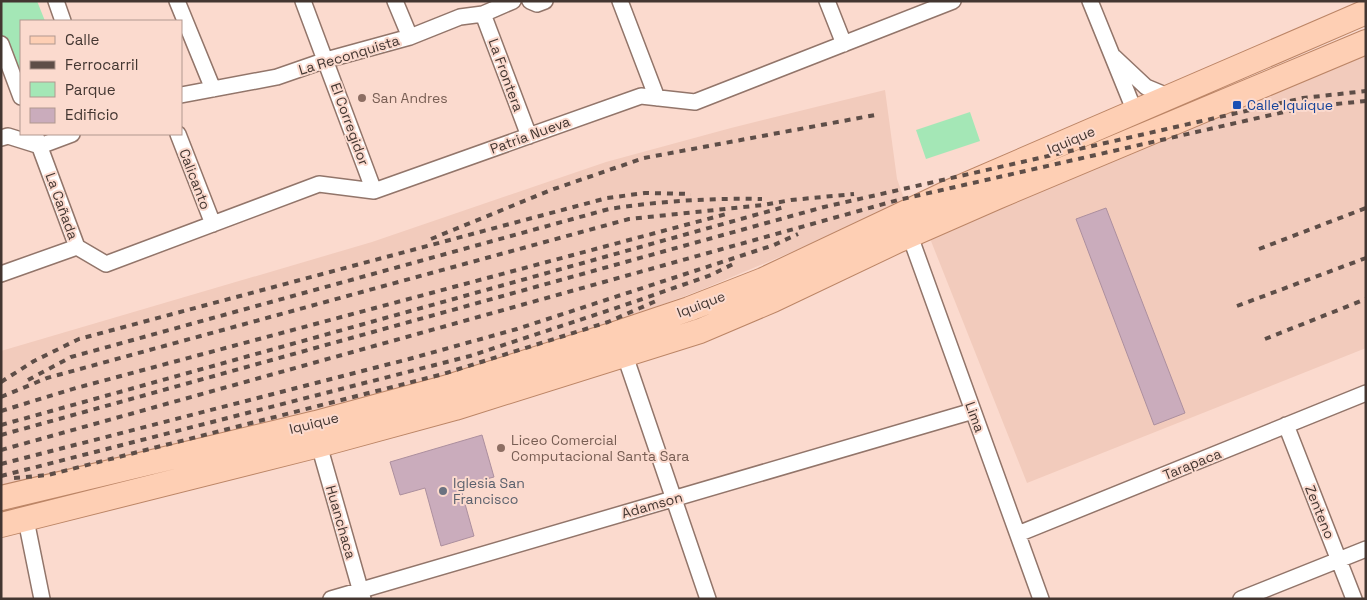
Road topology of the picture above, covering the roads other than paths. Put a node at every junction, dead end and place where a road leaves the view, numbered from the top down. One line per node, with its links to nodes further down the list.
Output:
1 (56, 1): 14 (street)
2 (176, 1): 21 (street)
3 (303, 1): 20 (street, El Corregidor)
4 (395, 1): 15 (street)
5 (513, 1): 13 (street, La Reconquista)
6 (530, 1): 7 (street)
7 (545, 1)
8 (620, 1): 25 (street)
9 (827, 1): 18 (street)
10 (953, 1): 18 (street, Patria Nueva)
11 (1090, 1): 19 (street)
12 (1366, 12): 24 (main road, Iquique)
13 (483, 14): 15 (street, La Reconquista); 30 (street, La Frontera)
14 (63, 20)
15 (410, 36): 20 (street, La Reconquista)
16 (1366, 42): 26 (main road, Iquique)
17 (1, 44): 22 (street)
18 (844, 44): 25 (street, Patria Nueva)
19 (1111, 54): 24 (street); 27 (street)
20 (326, 60): 21 (street, La Reconquista); 33 (street, El Corregidor)
21 (213, 89): 23 (street, La Reconquista)
22 (20, 94)
23 (182, 95)
24 (1170, 97): 26 (main road); 27 (main road, Iquique)
25 (657, 98): 30 (street, Patria Nueva)
26 (1224, 101): 36 (main road, Iquique)
27 (1135, 112): 34 (main road, Iquique)
28 (66, 135): 32 (street)
29 (178, 135): 35 (street, Calicanto)
30 (529, 136): 33 (street, Patria Nueva)
31 (1, 138): 32 (street)
32 (38, 140): 37 (street, La Cañada)
33 (374, 191): 35 (street, Patria Nueva)
34 (948, 193): 36 (main road); 40 (main road, Iquique)
35 (213, 224): 38 (street, Patria Nueva)
36 (910, 236): 41 (main road, Iquique); 43 (street, Lima)
37 (77, 247): 38 (street, La Cañada); 39 (street)
38 (106, 264)
39 (1, 274)
40 (618, 333): 41 (street); 46 (main road, Iquique)
41 (625, 356): 45 (main road, Iquique); 47 (street)
42 (1366, 393): 44 (street, Tarapaca)
43 (973, 411): 47 (street, Adamson); 50 (street, Lima)
44 (1286, 425): 50 (street, Tarapaca); 52 (street, Zenteno)
45 (319, 445): 48 (main road, Iquique); 53 (street, Huanchaca)
46 (1, 498)
47 (673, 498): 53 (street, Adamson); 56 (street)
48 (26, 520): 49 (main road, Iquique); 54 (street)
49 (1, 526)
50 (1018, 534): 57 (street, Lima)
51 (1366, 549): 52 (street)
52 (1339, 560): 58 (street); 59 (street, Zenteno)
53 (361, 595): 55 (street, Adamson)
54 (42, 599)
55 (331, 599)
56 (708, 599)
57 (1041, 599)
58 (1241, 599)
59 (1354, 599)

